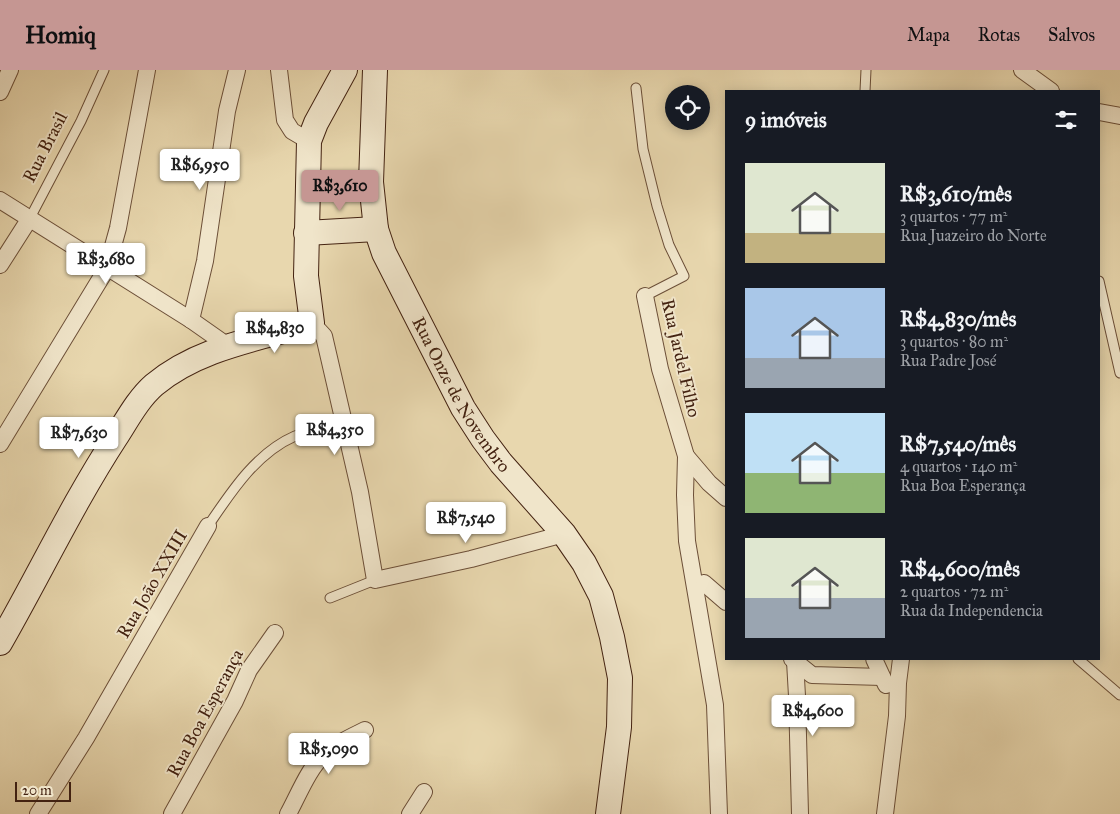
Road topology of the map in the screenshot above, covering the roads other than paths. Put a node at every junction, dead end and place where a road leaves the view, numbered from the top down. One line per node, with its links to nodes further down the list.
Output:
1 (10, 70): 13 (street)
2 (104, 70): 18 (lane, Rua Brasil)
3 (146, 70): 22 (street)
4 (237, 70): 25 (street)
5 (279, 70): 16 (street)
6 (346, 70): 16 (street)
7 (375, 70): 19 (street, Rua Onze de Novembro)
8 (866, 70): 11 (lane)
9 (1022, 70): 12 (street)
10 (636, 88): 24 (lane, Rua Jardel Filho)
11 (865, 90)
12 (1050, 90)
13 (0, 92)
14 (1100, 112): 15 (street)
15 (1120, 116)
16 (309, 141): 20 (street)
17 (0, 200): 18 (street)
18 (30, 218): 21 (street, Rua Brasil); 22 (street)
19 (376, 229): 20 (street); 34 (street, Rua Onze de Novembro)
20 (306, 233): 26 (street)
21 (0, 265)
22 (107, 268): 25 (street); 30 (street)
23 (1100, 285): 28 (lane)
24 (645, 296): 31 (street, Rua Jardel Filho)
25 (191, 320): 27 (street)
26 (312, 323): 27 (street); 29 (street)
27 (228, 346): 40 (street)
28 (1120, 373)
29 (344, 422): 33 (lane, Rua João XXIII); 36 (street)
30 (0, 444)
31 (686, 456): 32 (street); 35 (street, Rua Jardel Filho)
32 (725, 497)
33 (208, 526): 50 (street, Rua João XXIII)
34 (564, 534): 36 (street); 54 (street, Rua Onze de Novembro)
35 (698, 579): 38 (street); 55 (street, Rua Jardel Filho)
36 (375, 580): 37 (lane)
37 (330, 598)
38 (725, 601)
39 (275, 633): 51 (street, Rua Boa Esperança)
40 (0, 643)
41 (793, 660): 45 (street); 56 (street)
42 (874, 660): 45 (street)
43 (901, 660): 47 (street)
44 (1079, 660): 46 (lane)
45 (882, 677): 47 (street)
46 (1120, 695)
47 (897, 716): 57 (street)
48 (365, 730): 52 (street)
49 (424, 792): 53 (street)
50 (38, 814)
51 (172, 814)
52 (288, 814)
53 (410, 814)
54 (608, 814)
55 (719, 814)
56 (800, 814)
57 (885, 814)

